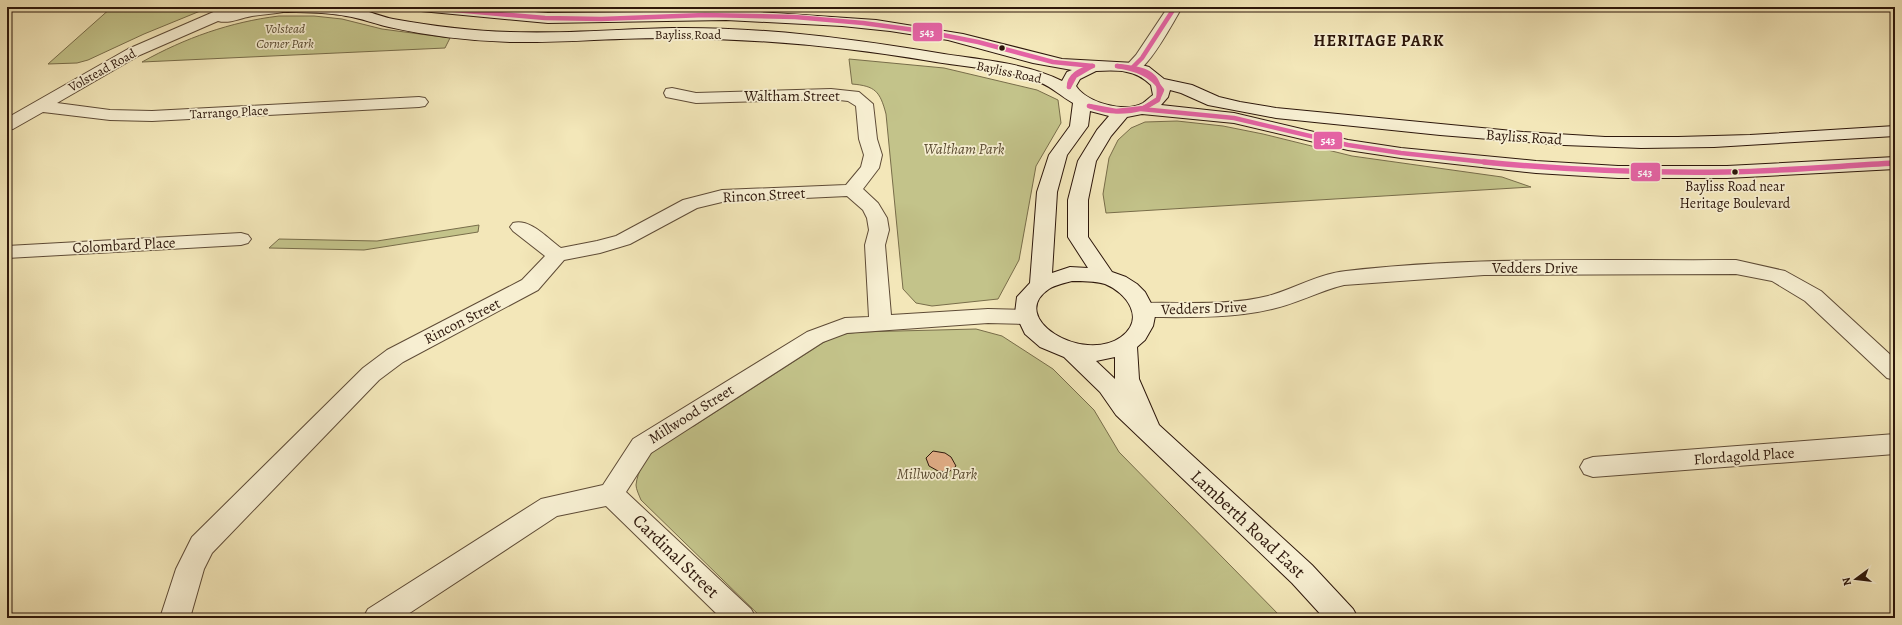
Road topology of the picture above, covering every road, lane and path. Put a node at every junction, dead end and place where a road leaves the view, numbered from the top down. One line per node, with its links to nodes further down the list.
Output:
1 (238, 7): 6 (street, Volstead Road)
2 (301, 7): 5 (street, Bayliss Road); 11 (street, Bayliss Road)
3 (421, 7): 7 (street, Bayliss Road)
4 (1175, 7): 8 (street)
5 (275, 8): 6 (street, Volstead Road)
6 (200, 24): 13 (street, Volstead Road)
7 (1093, 66): 8 (street, Bayliss Road); 11 (street, Bayliss Road)
8 (1132, 67): 9 (street, Bayliss Road)
9 (1159, 83): 14 (street, Bayliss Road); 17 (street, Bayliss Road)
10 (672, 93): 19 (street, Waltham Street)
11 (1076, 97): 15 (street, Bayliss Road); 25 (street)
12 (419, 102): 13 (street, Tarrango Place)
13 (39, 106): 16 (street, Volstead Road)
14 (1141, 109): 15 (street, Bayliss Road); 18 (street, Bayliss Road)
15 (1122, 112): 24 (street)
16 (7, 125)
17 (1895, 131)
18 (1895, 163)
19 (852, 190): 23 (street, Rincon Street); 28 (street)
20 (520, 227): 23 (street)
21 (241, 239): 22 (street, Colombard Place)
22 (7, 252)
23 (557, 255): 36 (street, Rincon Street)
24 (1104, 277): 25 (street); 26 (street)
25 (1041, 283): 27 (street)
26 (1144, 310): 29 (street, Lamberth Road East); 31 (street, Vedders Drive)
27 (1026, 317): 28 (street, Millwood Street); 30 (street, Lamberth Road East)
28 (881, 323): 35 (street, Millwood Street)
29 (1126, 345): 30 (street, Lamberth Road East); 32 (street, Lamberth Road East)
30 (1071, 351): 32 (street, Lamberth Road East)
31 (1895, 372)
32 (1150, 432): 39 (street, Lamberth Road East)
33 (1895, 444): 34 (street, Flordagold Place)
34 (1593, 467)
35 (611, 494): 37 (street); 38 (street, Cardinal Street)
36 (175, 618)
37 (378, 618)
38 (741, 618)
39 (1343, 618)

